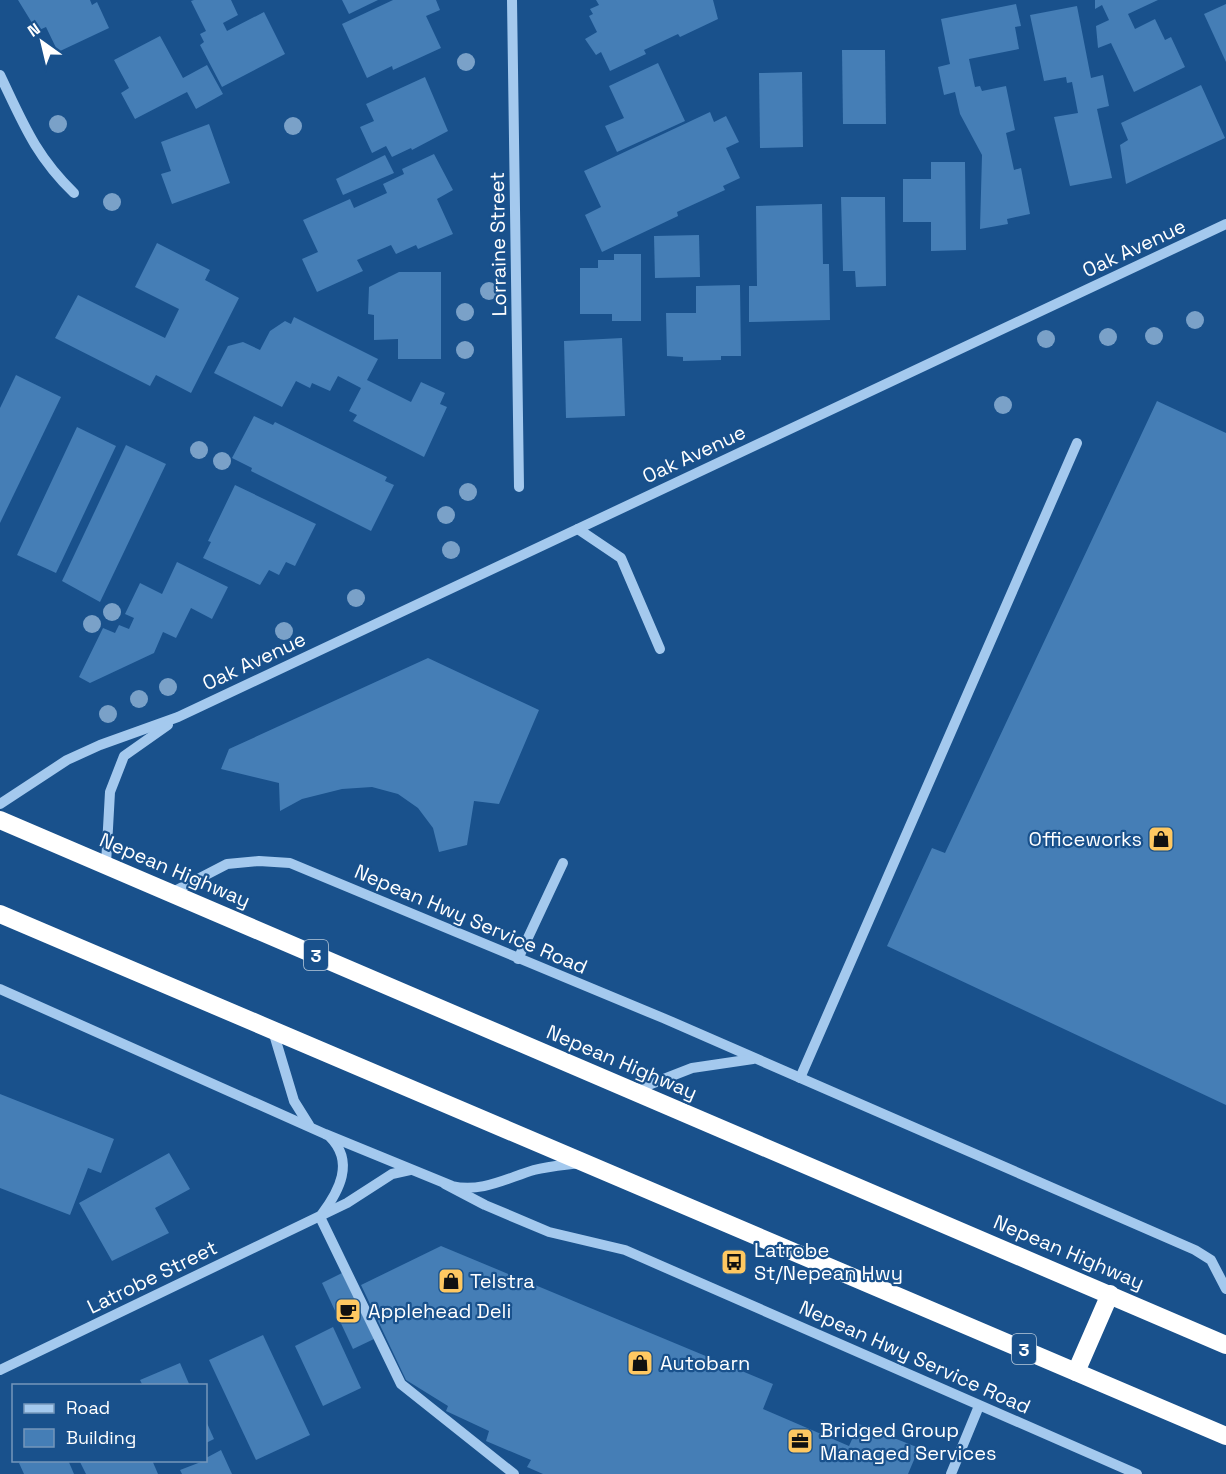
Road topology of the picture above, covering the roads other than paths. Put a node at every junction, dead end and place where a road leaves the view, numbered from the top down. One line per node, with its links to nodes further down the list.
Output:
1 (512, 0): 6 (street, Lorraine Street)
2 (0, 75): 3 (street)
3 (74, 193)
4 (1226, 224): 7 (street, Oak Avenue)
5 (1077, 443): 20 (street)
6 (519, 487)
7 (578, 529): 8 (street); 9 (street, Oak Avenue)
8 (660, 649)
9 (178, 717): 10 (street, Oak Avenue); 13 (street, Oak Avenue)
10 (0, 804)
11 (0, 820): 13 (highway, Nepean Highway / 3)
12 (563, 863): 16 (street)
13 (106, 864): 14 (highway, Nepean Highway / 3)
14 (171, 893): 16 (street, Nepean Hwy Service Road); 21 (highway, Nepean Highway / 3)
15 (0, 914): 18 (highway, 3)
16 (518, 959): 19 (street, Nepean Hwy Service Road)
17 (0, 989): 22 (street)
18 (273, 1031): 22 (street); 24 (highway, 3)
19 (753, 1059): 20 (street, Nepean Hwy Service Road); 21 (street)
20 (800, 1078): 28 (street, Nepean Hwy Service Road)
21 (632, 1091): 29 (highway, Nepean Highway / 3)
22 (312, 1127): 23 (street)
23 (325, 1134): 25 (street); 27 (street, Latrobe Street)
24 (584, 1163): 26 (street); 32 (highway, 3)
25 (410, 1170): 26 (street); 27 (street, Latrobe Street)
26 (445, 1184): 33 (street, Nepean Hwy Service Road)
27 (320, 1216): 31 (street, Latrobe Street); 35 (street)
28 (1225, 1282)
29 (1110, 1294): 30 (highway, Nepean Highway / 3); 32 (highway)
30 (1226, 1345)
31 (0, 1370)
32 (1076, 1372): 34 (highway, 3)
33 (979, 1406): 36 (street); 37 (street, Nepean Hwy Service Road)
34 (1226, 1436)
35 (514, 1474)
36 (951, 1474)
37 (1137, 1474)

